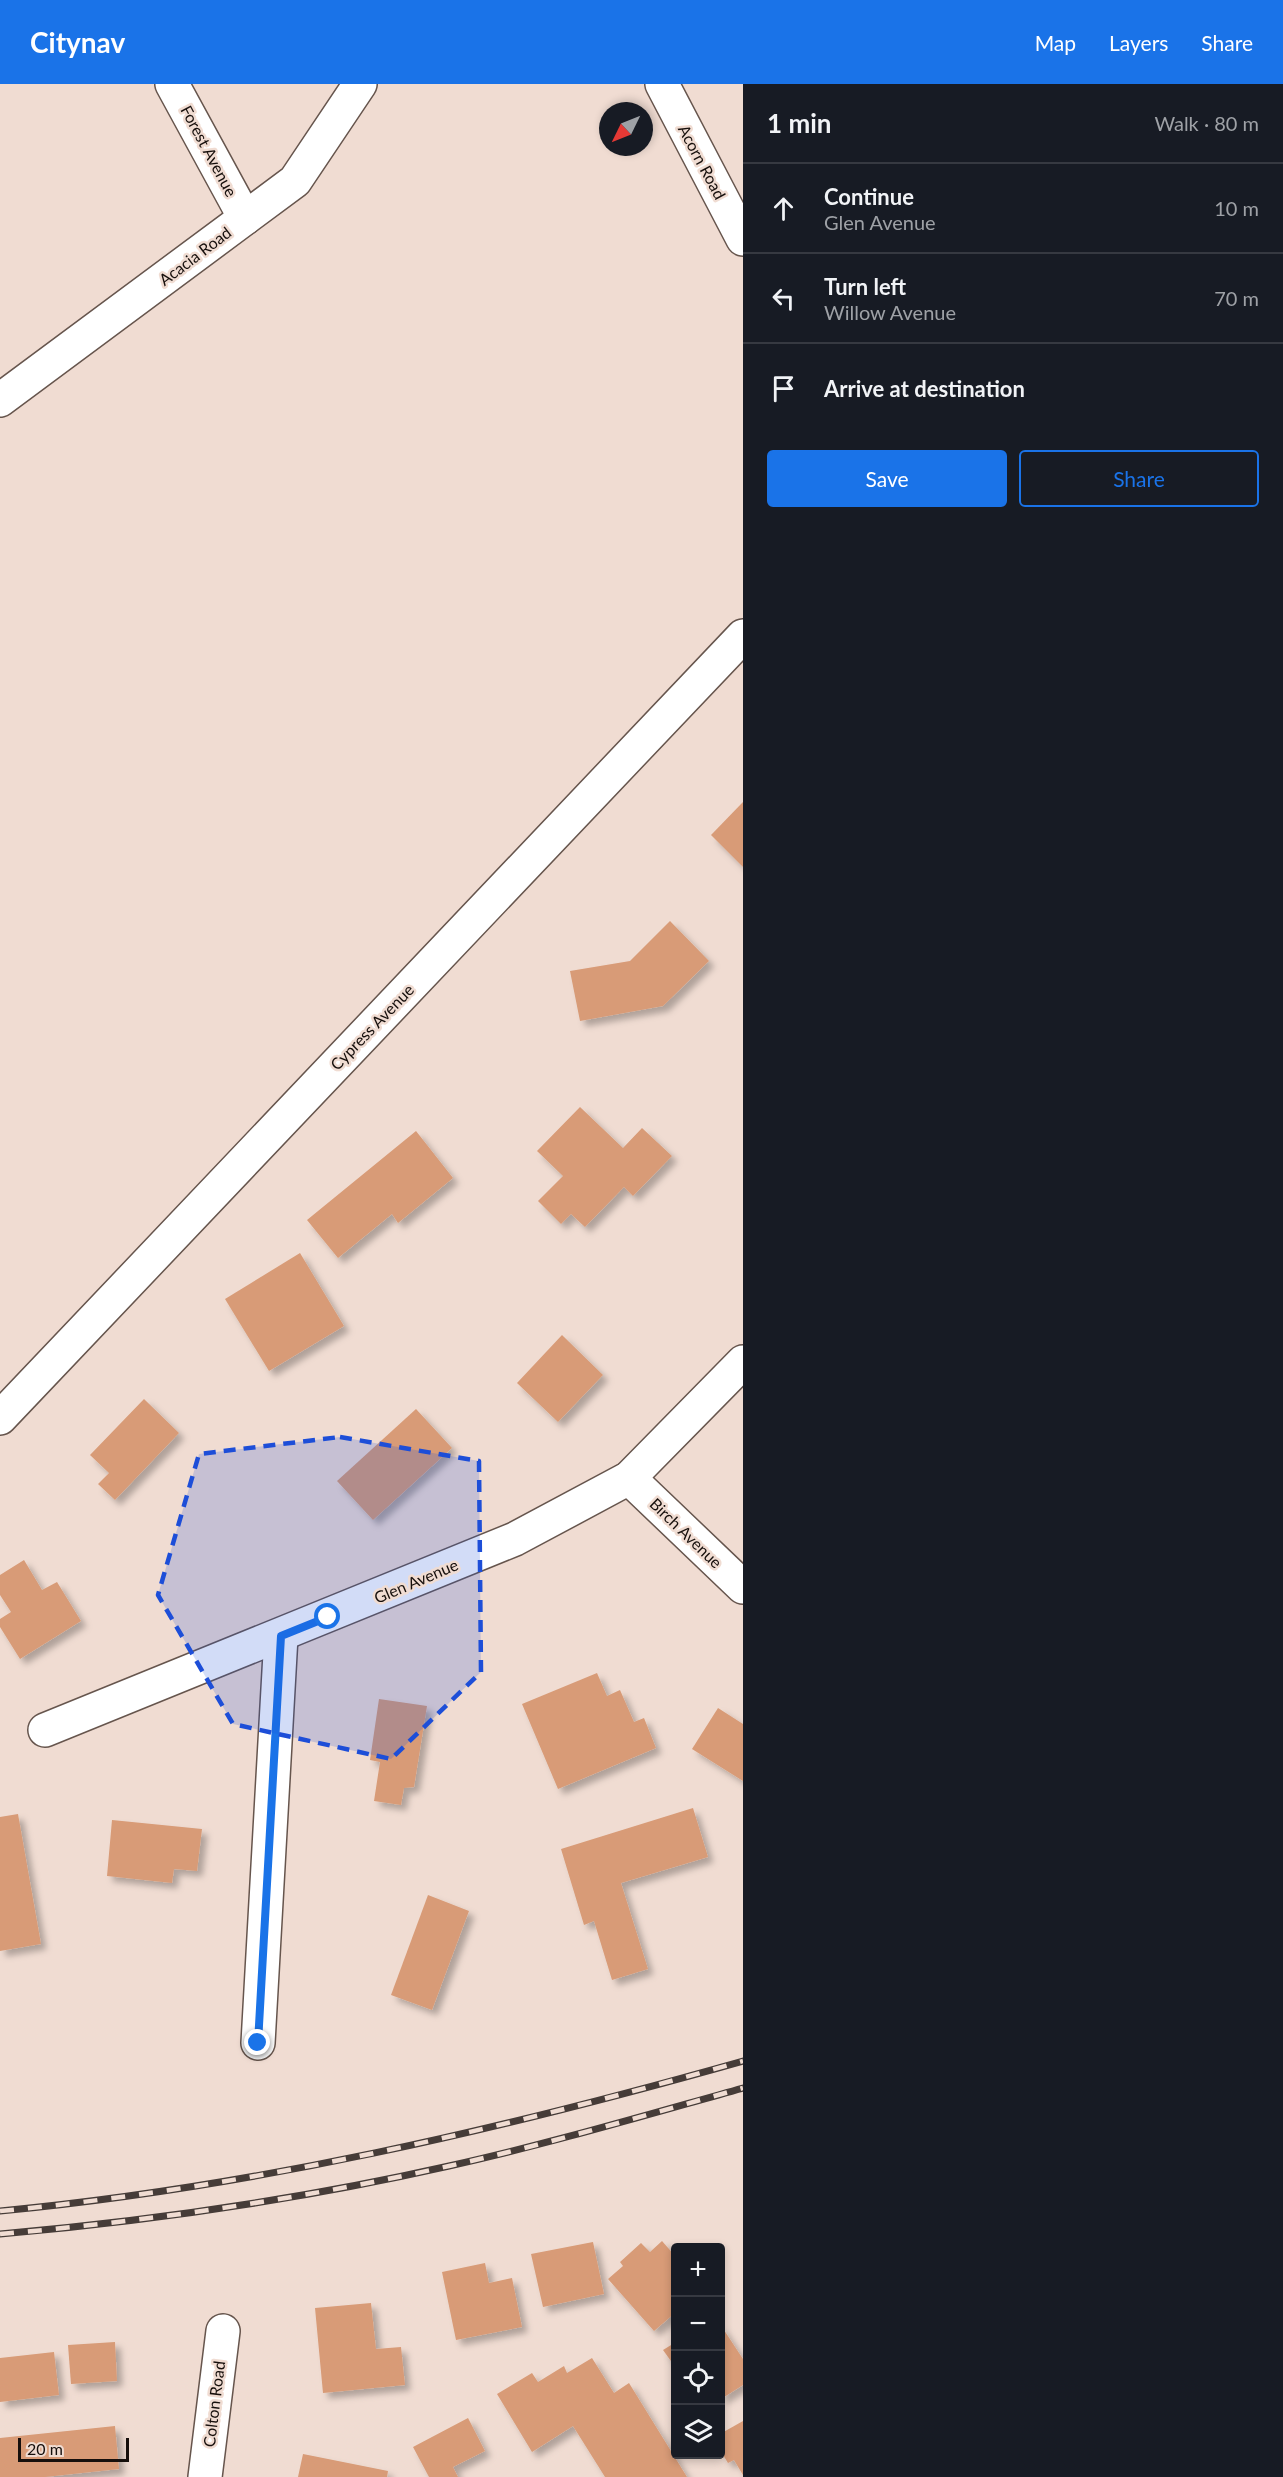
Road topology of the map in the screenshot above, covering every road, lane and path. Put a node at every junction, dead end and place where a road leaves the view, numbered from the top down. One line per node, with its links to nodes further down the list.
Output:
1 (172, 84): 4 (street, Forest Avenue)
2 (360, 84): 4 (street, Acacia Road)
3 (662, 84): 5 (street, Acorn Road)
4 (245, 218): 6 (street, Acacia Road)
5 (743, 239)
6 (0, 400)
7 (743, 636): 9 (street, Cypress Avenue)
8 (743, 1362): 10 (street, Glen Avenue)
9 (0, 1418)
10 (629, 1478): 11 (street, Birch Avenue); 12 (street, Glen Avenue)
11 (743, 1587)
12 (281, 1636): 13 (street, Glen Avenue); 14 (street)
13 (45, 1730)
14 (258, 2043)
15 (223, 2331): 16 (street, Colton Road)
16 (205, 2477)

